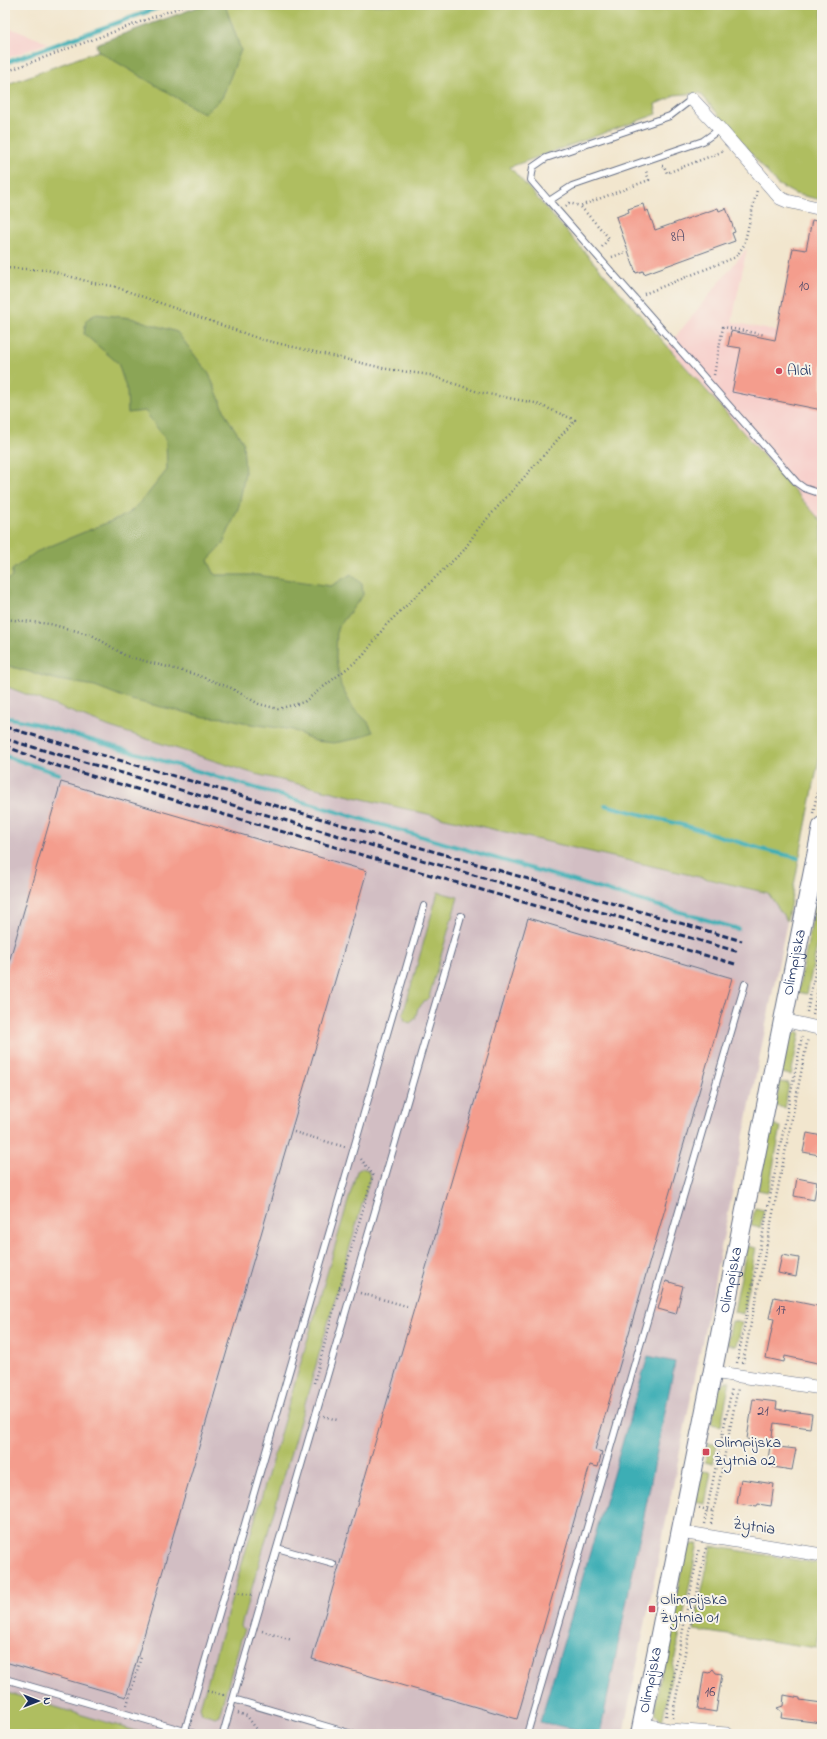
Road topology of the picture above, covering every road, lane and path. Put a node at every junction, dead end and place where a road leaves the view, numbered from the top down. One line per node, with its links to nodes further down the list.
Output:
1 (186, 5): 2 (path)
2 (5, 72)
3 (692, 99): 4 (street); 9 (lane)
4 (720, 129): 9 (lane); 10 (street)
5 (726, 150): 6 (path)
6 (656, 168)
7 (651, 169): 12 (path)
8 (757, 186): 15 (path)
9 (549, 202): 17 (lane)
10 (822, 209)
11 (626, 252): 12 (path)
12 (611, 258): 13 (path)
13 (616, 263)
14 (5, 268): 19 (path)
15 (639, 289)
16 (765, 335): 17 (path)
17 (712, 386): 18 (lane)
18 (822, 494)
19 (5, 619)
20 (822, 826): 26 (street, Olimpijska)
21 (424, 906): 41 (lane)
22 (461, 916): 33 (lane)
23 (822, 938): 27 (path)
24 (822, 967): 27 (path)
25 (746, 984): 50 (lane)
26 (783, 1020): 27 (street); 28 (street, Olimpijska)
27 (812, 1027): 29 (path); 29 (path)
28 (712, 1372): 29 (street); 31 (street, Olimpijska)
29 (737, 1376): 30 (street); 32 (path); 32 (path)
30 (822, 1388)
31 (681, 1532): 32 (street, Żytnia); 44 (street, Olimpijska)
32 (705, 1537): 34 (street, Żytnia); 45 (path); 45 (path)
33 (277, 1548): 35 (lane); 42 (lane)
34 (822, 1554)
35 (333, 1564)
36 (254, 1588): 37 (path)
37 (233, 1599)
38 (141, 1657): 43 (path)
39 (5, 1679): 43 (lane)
40 (210, 1683): 41 (path)
41 (198, 1688): 46 (lane)
42 (233, 1699): 48 (lane); 49 (lane)
43 (125, 1714): 46 (lane)
44 (641, 1729): 45 (street)
45 (666, 1730): 51 (street)
46 (185, 1731): 47 (lane)
47 (195, 1734)
48 (223, 1734)
49 (352, 1734)
50 (528, 1734)
51 (726, 1734)

